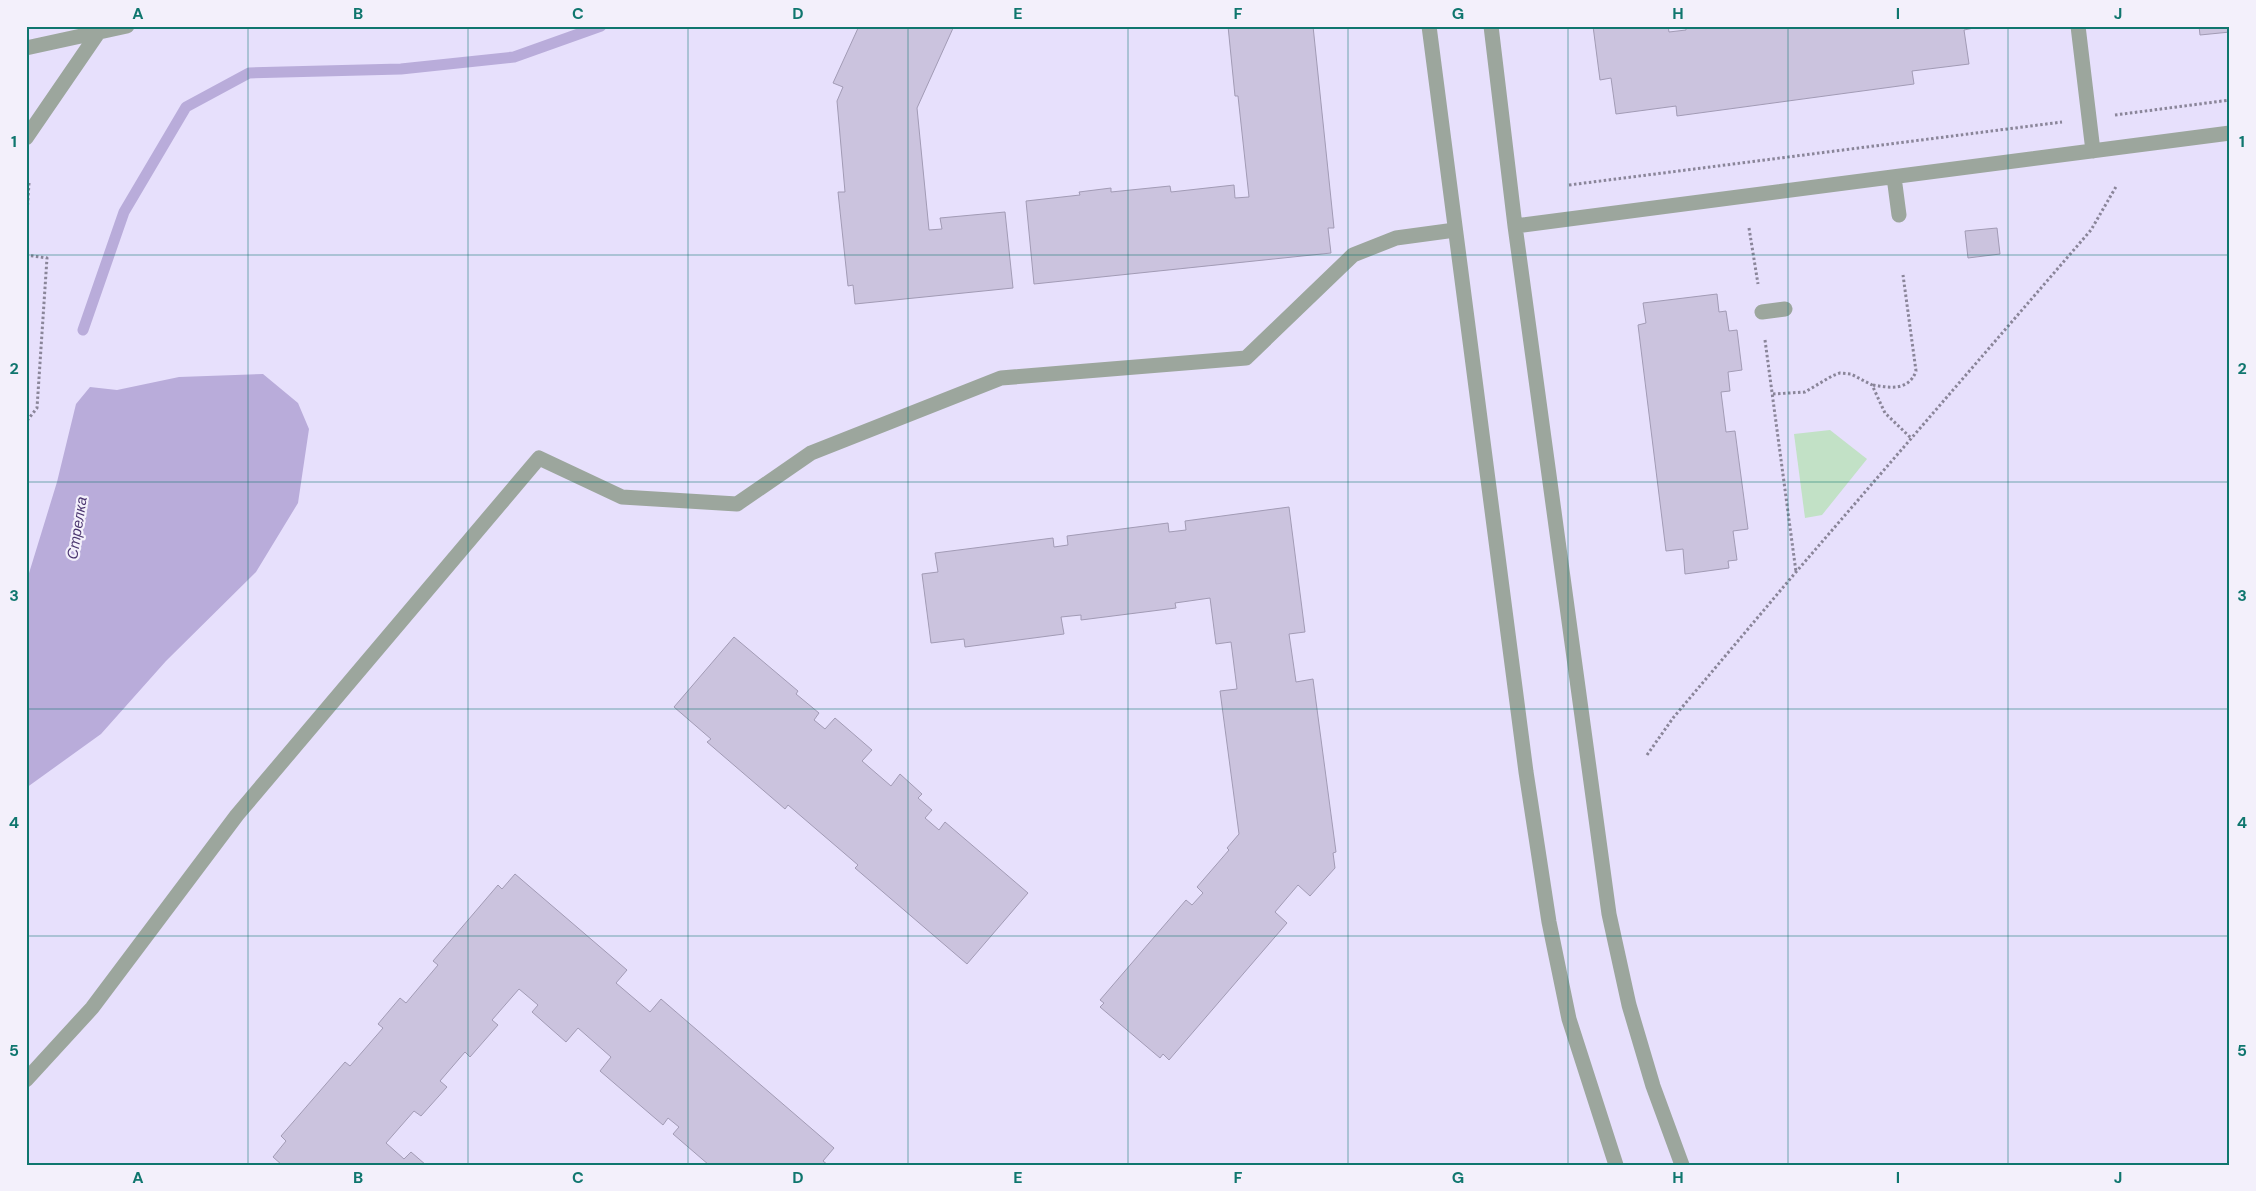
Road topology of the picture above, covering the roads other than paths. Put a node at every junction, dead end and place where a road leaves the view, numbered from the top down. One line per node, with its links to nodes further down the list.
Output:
1 (127, 26): 5 (street)
2 (1430, 26): 13 (street)
3 (1491, 26): 12 (street)
4 (2078, 26): 9 (street)
5 (98, 33): 6 (street); 8 (street)
6 (26, 48)
7 (2230, 134): 9 (street)
8 (26, 138)
9 (2093, 151): 10 (street)
10 (1894, 177): 11 (street); 12 (street)
11 (1899, 215)
12 (1515, 226): 18 (street)
13 (1455, 230): 16 (street); 17 (street)
14 (1786, 309): 15 (street)
15 (1762, 312)
16 (26, 1080)
17 (1616, 1165)
18 (1682, 1165)

